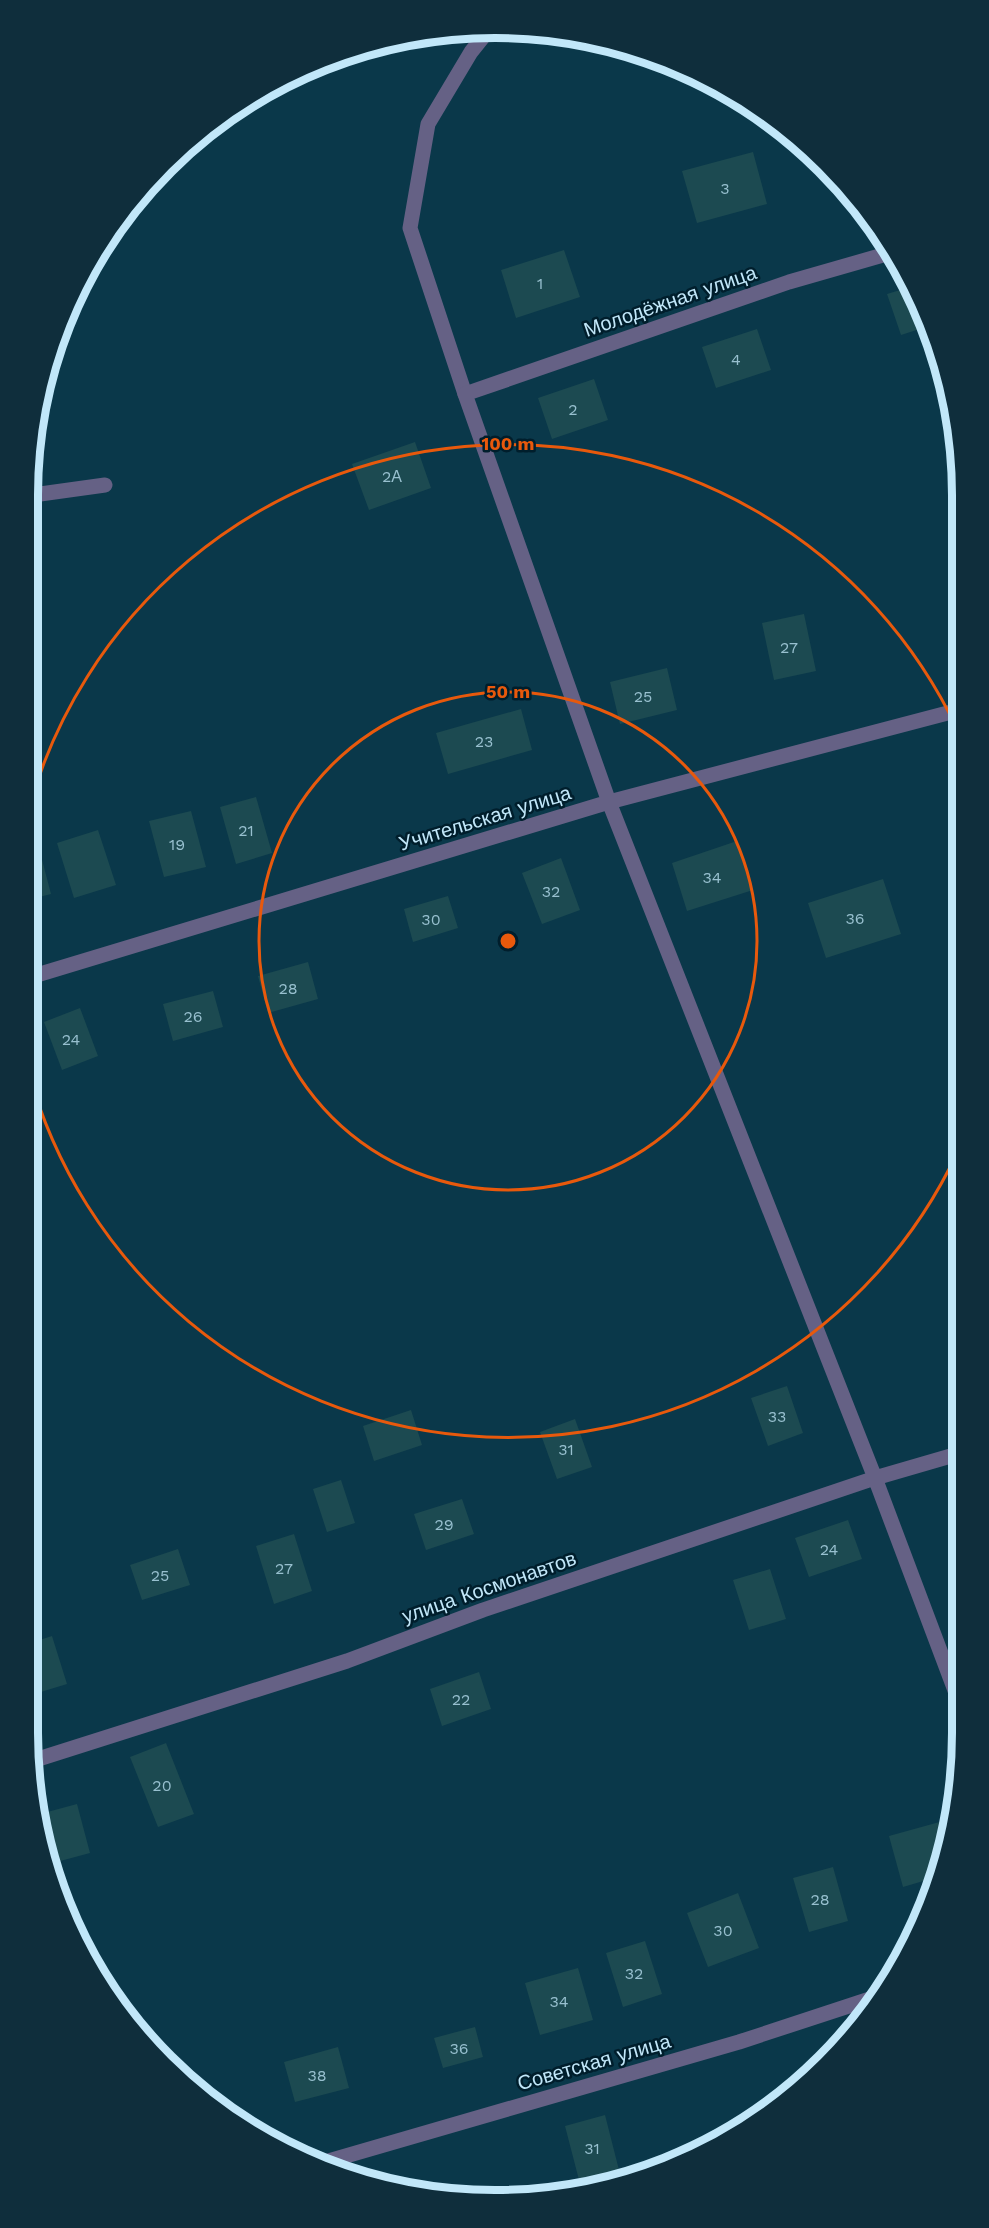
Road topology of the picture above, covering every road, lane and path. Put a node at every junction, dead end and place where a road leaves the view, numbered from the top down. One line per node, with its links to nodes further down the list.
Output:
1 (482, 38): 3 (street)
2 (883, 255): 3 (street, Молодёжная улица)
3 (465, 393): 7 (street)
4 (105, 484): 5 (street)
5 (38, 494)
6 (952, 712): 7 (street, Учительская улица)
7 (609, 802): 8 (street, Учительская улица); 10 (street)
8 (38, 975)
9 (952, 1456): 10 (street, улица Космонавтов)
10 (875, 1478): 11 (street); 12 (street, улица Космонавтов)
11 (952, 1682)
12 (38, 1759)
13 (865, 2001): 14 (street, Советская улица)
14 (332, 2160)

